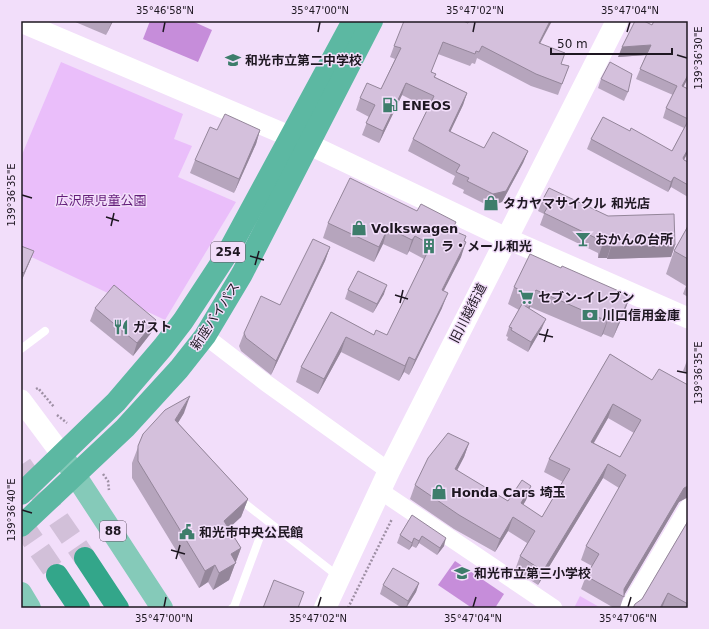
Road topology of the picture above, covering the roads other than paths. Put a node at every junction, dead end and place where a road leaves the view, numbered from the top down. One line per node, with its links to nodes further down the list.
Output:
1 (352, 21): 5 (highway, 新座バイパス / 254)
2 (372, 21): 5 (highway, 新座バイパス / 254)
3 (617, 21): 6 (main road, 旧川越街道)
4 (21, 22): 5 (street)
5 (299, 140): 6 (street); 9 (highway, 新座バイパス / 254); 12 (highway, 新座バイパス / 254)
6 (506, 238): 7 (street); 13 (main road, 旧川越街道)
7 (688, 318)
8 (45, 330): 10 (lane)
9 (205, 336): 13 (street); 14 (highway, 新座バイパス / 254)
10 (21, 349)
11 (21, 400): 12 (street)
12 (62, 455): 14 (main road, 88); 17 (highway, 新座バイパス / 254)
13 (389, 471): 15 (main road, 旧川越街道)
14 (76, 476): 19 (highway, 新座バイパス / 254); 28 (main road, 88)
15 (379, 490): 23 (main road, 旧川越街道); 31 (street)
16 (230, 492): 23 (lane)
17 (21, 494)
18 (688, 507): 32 (street)
19 (21, 526)
20 (261, 534): 29 (lane)
21 (86, 558): 27 (highway)
22 (57, 575): 26 (highway)
23 (339, 578): 30 (main road, 旧川越街道)
24 (21, 594): 25 (main road)
25 (30, 608)
26 (79, 608)
27 (118, 608)
28 (162, 608)
29 (232, 608)
30 (325, 608)
31 (554, 608)
32 (628, 608)

